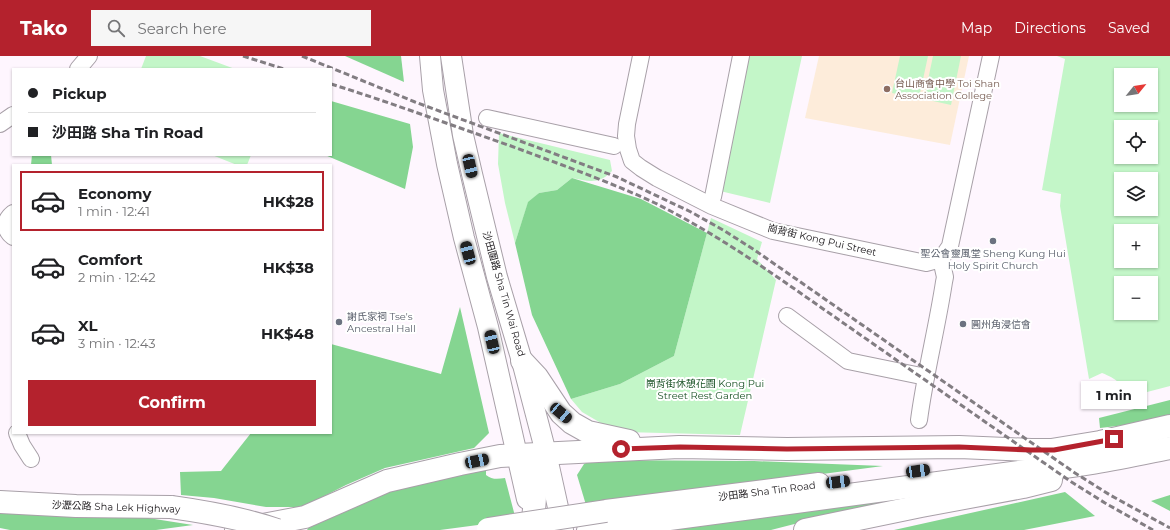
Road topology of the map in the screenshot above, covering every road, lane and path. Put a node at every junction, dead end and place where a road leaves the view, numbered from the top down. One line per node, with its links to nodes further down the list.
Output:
1 (89, 56): 7 (street)
2 (451, 56): 17 (main road, 沙田圍路 Sha Tin Wai Road)
3 (641, 56): 15 (street, 崗背街 Kong Pui Street)
4 (741, 56): 12 (street)
5 (991, 56): 15 (street)
6 (428, 62): 26 (main road)
7 (79, 68)
8 (12, 117): 10 (street)
9 (487, 118): 11 (street)
10 (0, 124)
11 (614, 146)
12 (713, 196)
13 (12, 214): 14 (street)
14 (7, 234)
15 (941, 259): 18 (street)
16 (787, 316): 18 (street)
17 (522, 360): 22 (highway); 25 (main road, 沙田圍路 Sha Tin Wai Road)
18 (926, 377): 19 (street)
19 (919, 420)
20 (1170, 426): 24 (highway, 沙田路 Sha Tin Road)
21 (17, 434): 27 (street)
22 (656, 447): 24 (highway); 25 (highway)
23 (1170, 448): 28 (highway, 沙田路 Sha Tin Road)
24 (1054, 450): 30 (highway, 沙田路 Sha Tin Road)
25 (546, 453): 26 (highway); 31 (highway); 32 (main road, 沙田圍路 Sha Tin Wai Road)
26 (518, 455): 31 (main road); 33 (highway)
27 (32, 459)
28 (1106, 461): 30 (highway, 沙田路 Sha Tin Road); 37 (highway)
29 (0, 502): 34 (highway, 沙瀝公路 Sha Lek Highway, bridge)
30 (608, 519): 35 (highway, 沙田路 Sha Tin Road, bridge); 36 (highway, 沙田路 Sha Tin Road)
31 (534, 524)
32 (561, 528)
33 (236, 530)
34 (277, 530)
35 (485, 530)
36 (588, 530)
37 (806, 530)

